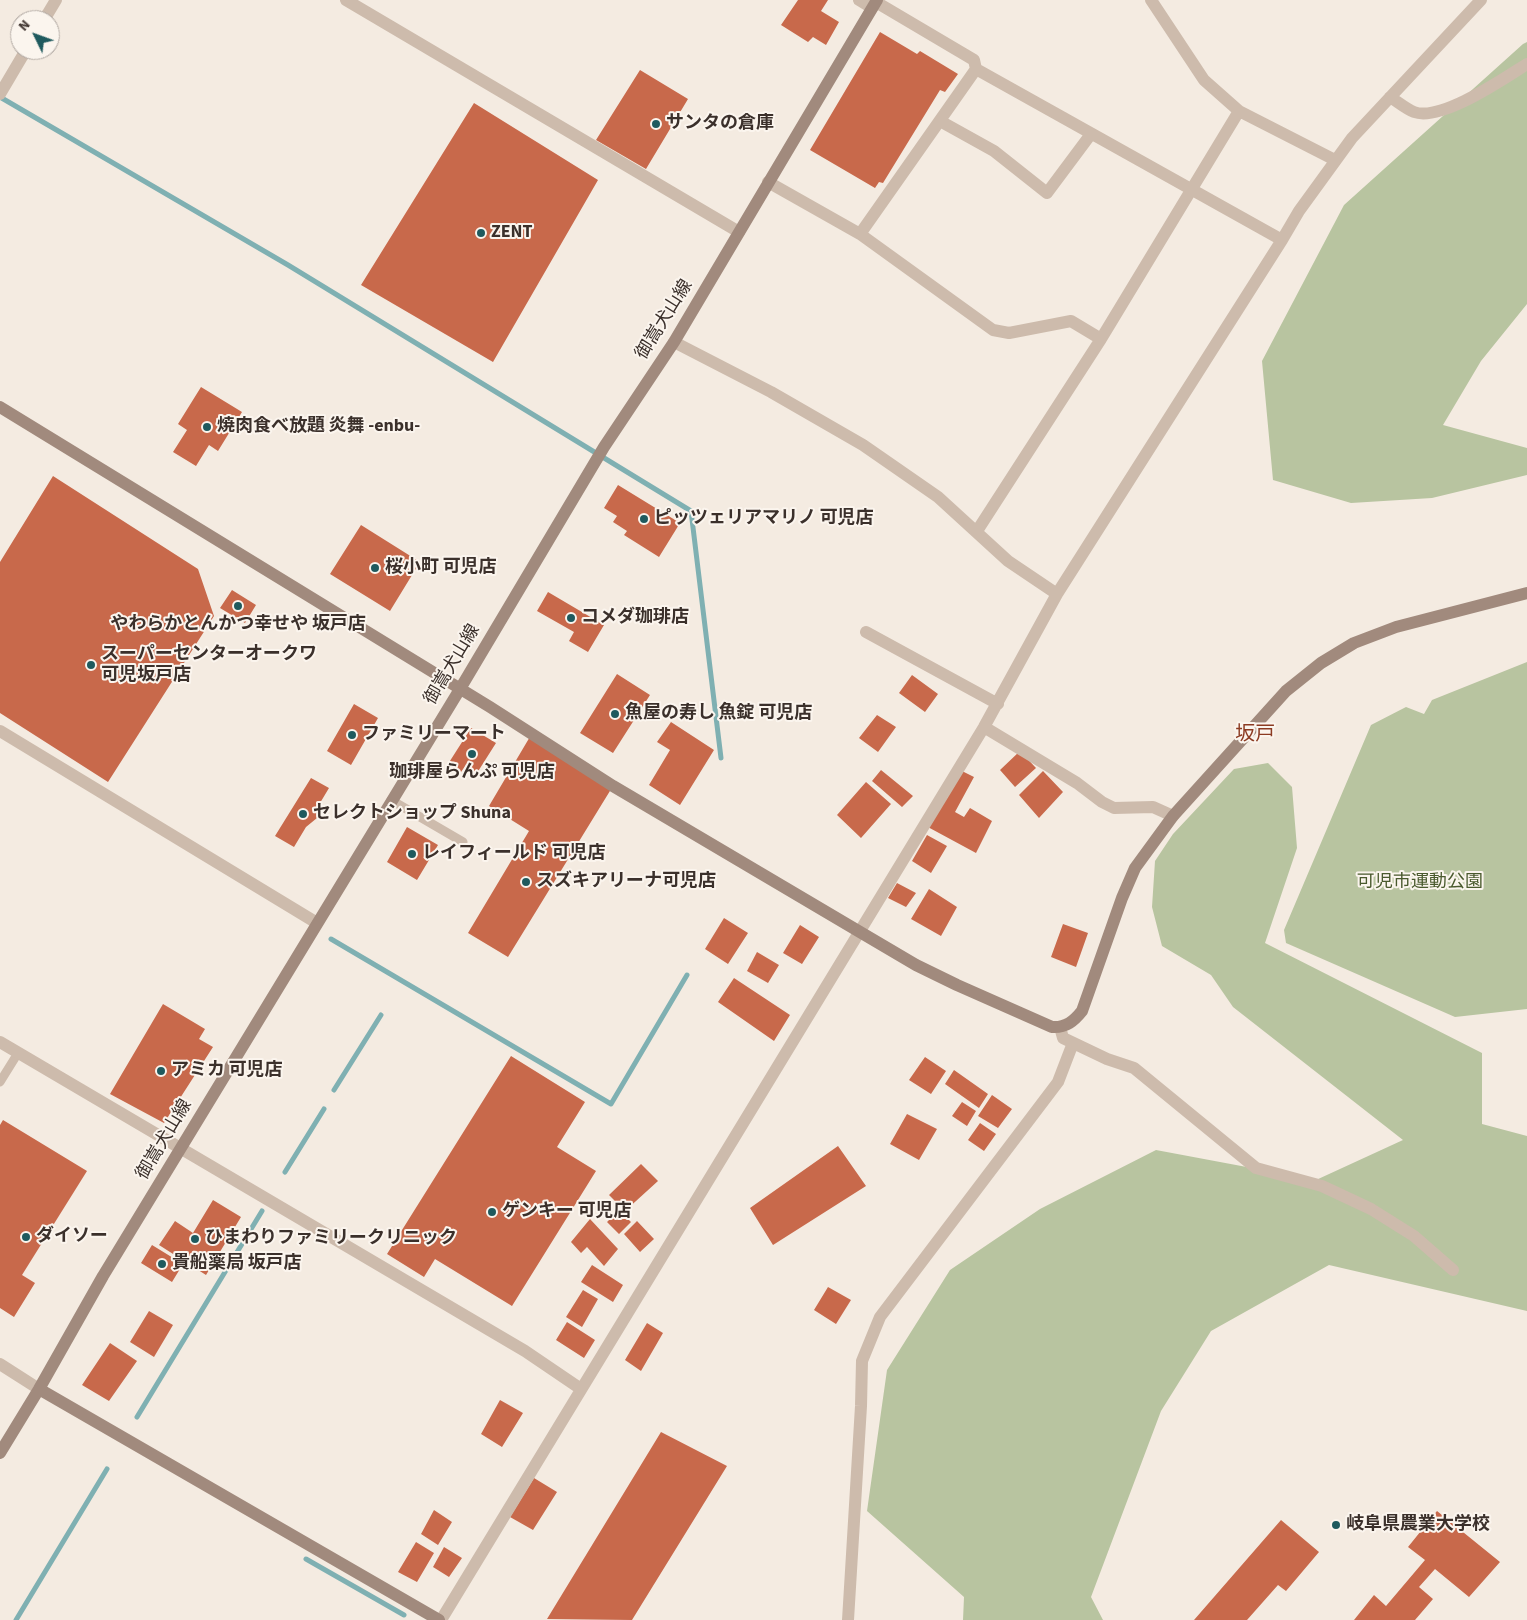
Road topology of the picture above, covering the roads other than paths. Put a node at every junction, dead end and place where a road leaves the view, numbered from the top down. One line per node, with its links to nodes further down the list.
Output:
1 (346, 0): 17 (street)
2 (859, 0): 5 (street)
3 (1151, 0): 11 (street)
4 (1481, 0): 10 (street)
5 (875, 3): 8 (street); 15 (street, 御嵩犬山線)
6 (20, 60): 9 (street)
7 (1527, 64): 10 (street)
8 (976, 69): 12 (street); 13 (street)
9 (2, 91)
10 (1390, 97): 14 (street)
11 (1239, 111): 14 (street); 16 (street)
12 (940, 121): 13 (street); 18 (street)
13 (1091, 134): 16 (street)
14 (1335, 160): 19 (street)
15 (768, 182): 17 (street, 御嵩犬山線); 18 (street)
16 (1192, 189): 19 (street); 20 (street)
17 (739, 232): 21 (street, 御嵩犬山線)
18 (860, 234): 20 (street)
19 (1282, 240): 25 (street)
20 (1101, 339): 23 (street)
21 (674, 342): 23 (street); 27 (street, 御嵩犬山線)
22 (0, 407): 27 (street)
23 (977, 531): 25 (street)
24 (1527, 593): 32 (street)
25 (1057, 594): 28 (street)
26 (866, 632): 28 (street)
27 (460, 689): 31 (street, 御嵩犬山線); 35 (street)
28 (998, 704): 29 (street)
29 (984, 727): 32 (street); 35 (street)
30 (0, 731): 34 (street)
31 (391, 800): 33 (lane); 34 (street, 御嵩犬山線)
32 (1173, 816): 36 (street)
33 (463, 842)
34 (317, 923): 41 (street, 御嵩犬山線)
35 (860, 932): 36 (street); 45 (street)
36 (1060, 1027): 38 (street)
37 (0, 1042): 39 (street)
38 (1073, 1043): 42 (street); 48 (street)
39 (18, 1053): 40 (lane); 41 (street)
40 (0, 1082)
41 (180, 1149): 44 (street, 御嵩犬山線); 45 (street)
42 (1453, 1270)
43 (0, 1364): 44 (street)
44 (39, 1389): 46 (street, 御嵩犬山線); 47 (street)
45 (581, 1389): 47 (street)
46 (0, 1453)
47 (440, 1620)
48 (848, 1620)

